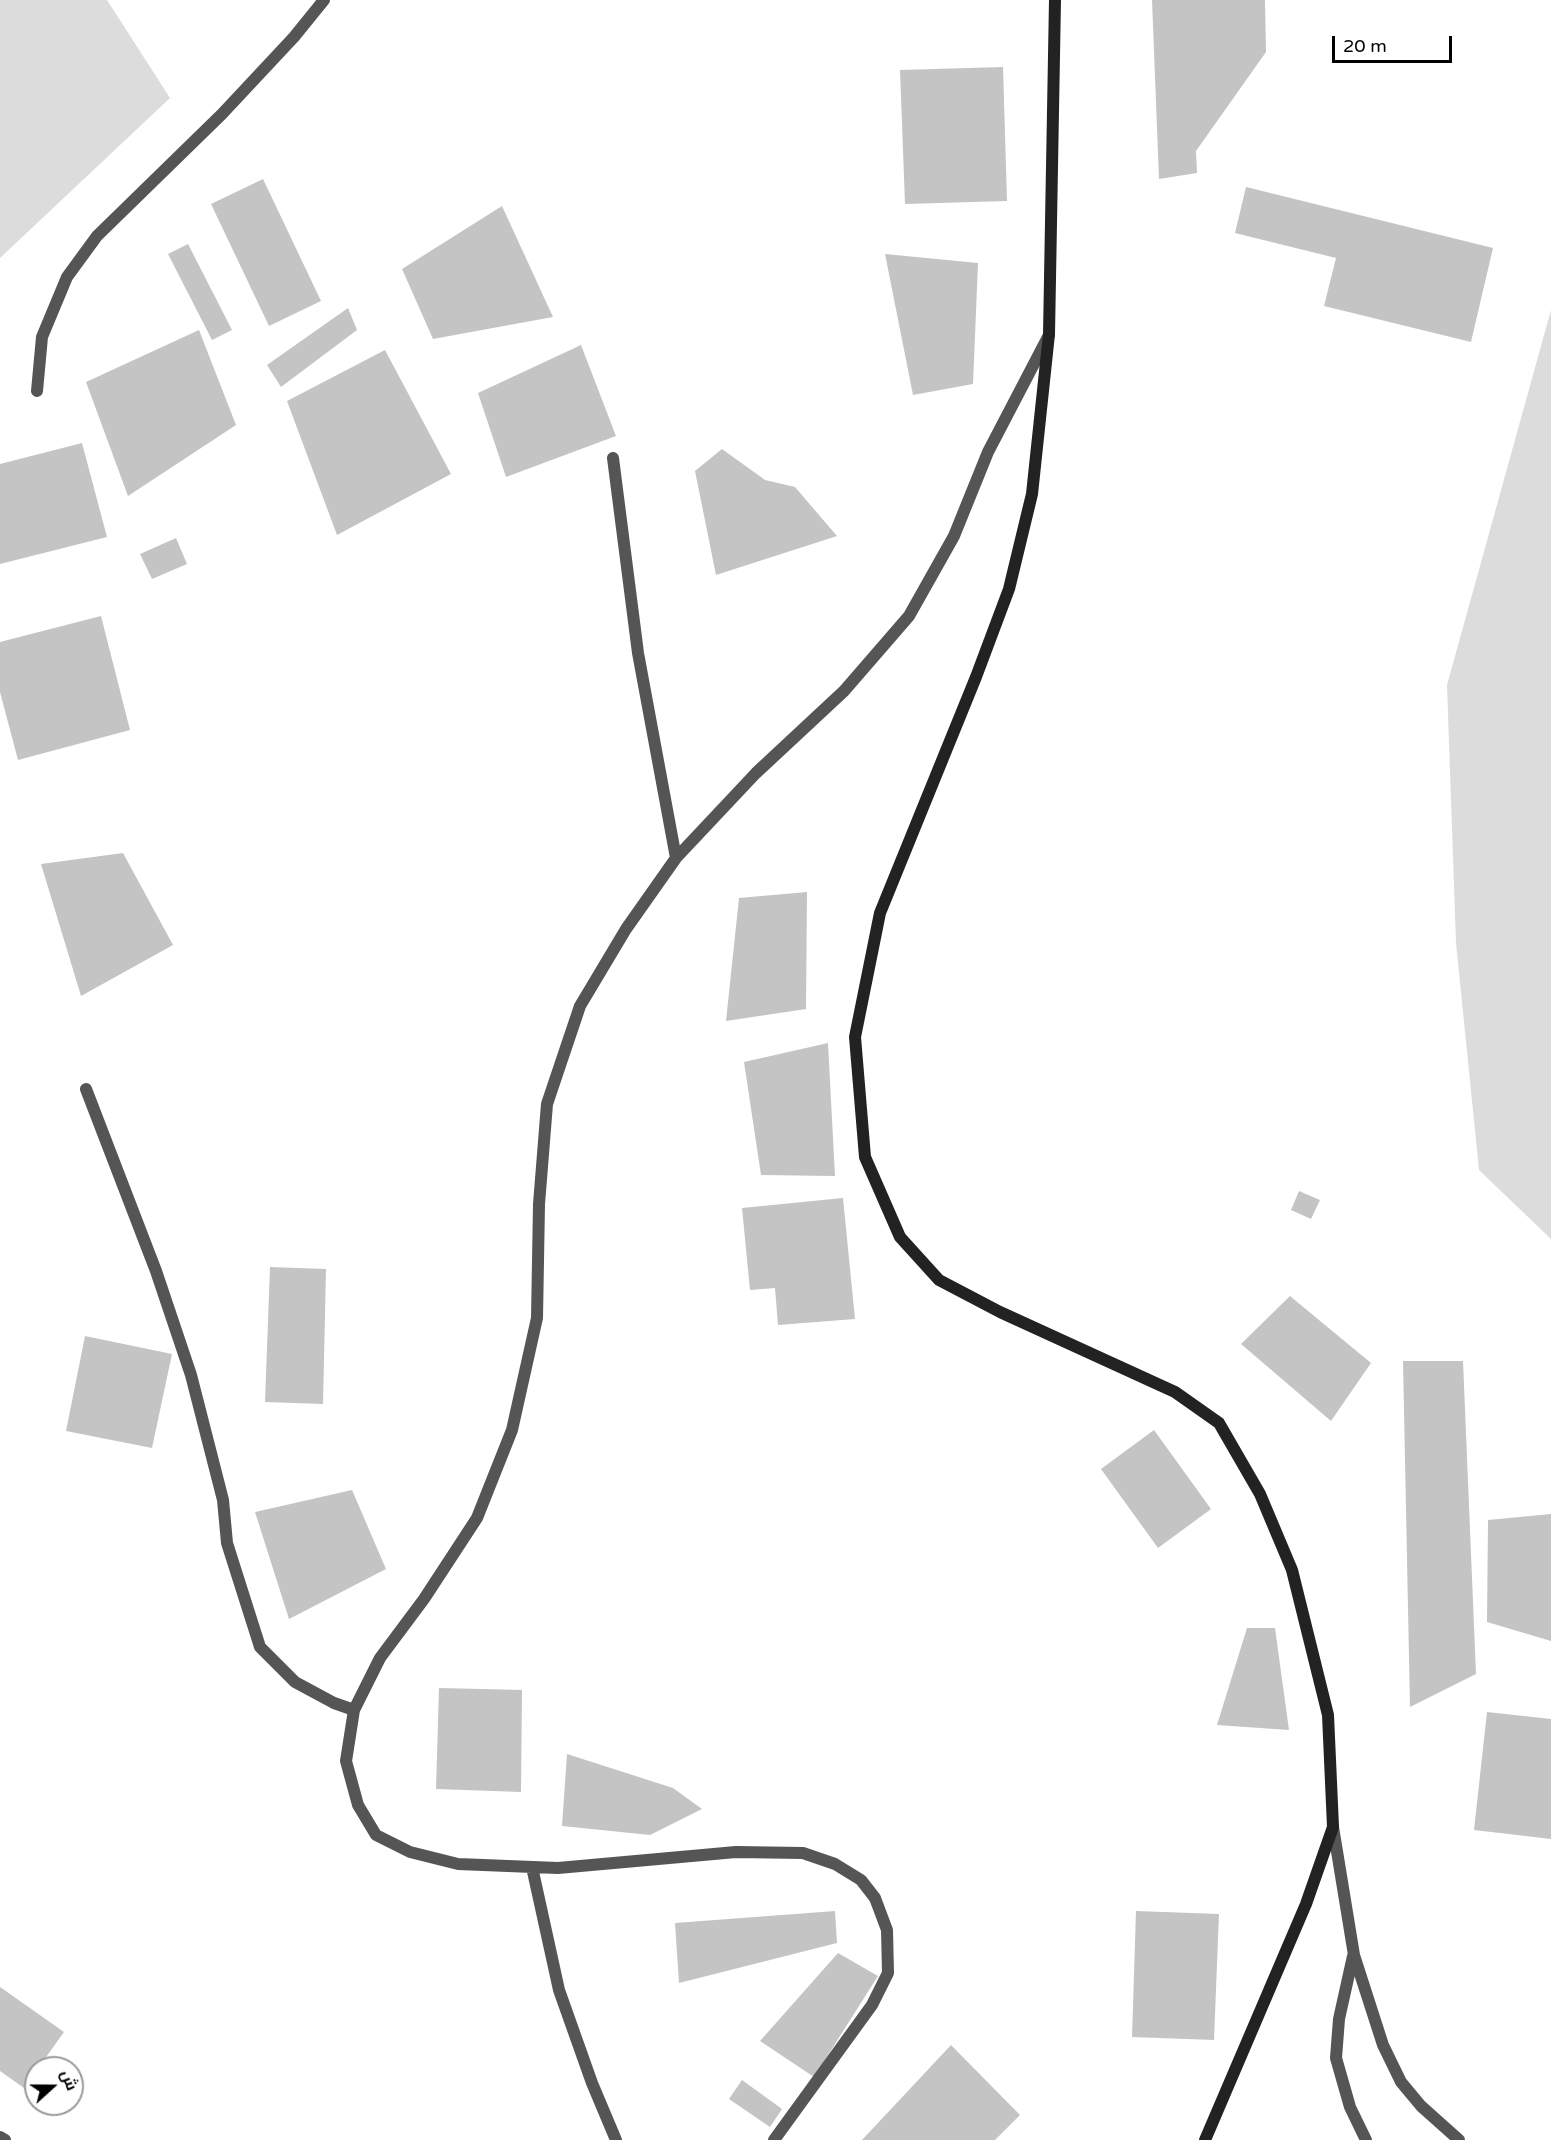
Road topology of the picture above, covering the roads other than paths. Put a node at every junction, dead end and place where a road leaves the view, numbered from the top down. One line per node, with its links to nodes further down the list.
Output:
1 (324, 0): 4 (street)
2 (1055, 0): 3 (street)
3 (1049, 334): 6 (street); 9 (street)
4 (37, 391)
5 (613, 458): 6 (street)
6 (676, 858): 8 (street)
7 (86, 1089): 8 (street)
8 (354, 1710): 10 (street)
9 (1333, 1827): 11 (street); 16 (street)
10 (532, 1867): 14 (street); 15 (street)
11 (1354, 1955): 17 (street); 18 (street)
12 (0, 2137): 13 (street)
13 (5, 2140)
14 (616, 2140)
15 (774, 2140)
16 (1205, 2140)
17 (1366, 2140)
18 (1459, 2140)

